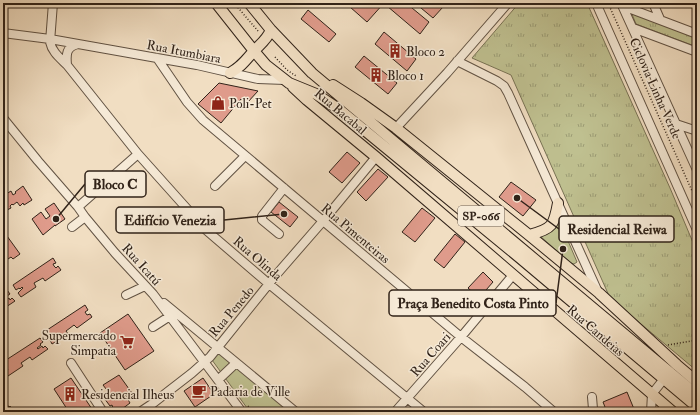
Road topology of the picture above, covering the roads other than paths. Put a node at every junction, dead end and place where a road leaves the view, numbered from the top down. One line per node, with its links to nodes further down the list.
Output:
1 (53, 3): 13 (street)
2 (216, 3): 15 (main road, SP-066)
3 (249, 3): 10 (main road, SP-066)
4 (508, 3): 18 (street)
5 (596, 3): 38 (street)
6 (653, 3): 8 (street)
7 (622, 4): 8 (street); 9 (street)
8 (660, 20): 12 (street)
9 (633, 28): 16 (street); 24 (street)
10 (271, 30): 15 (main road); 21 (main road, SP-066)
11 (3, 33): 13 (street)
12 (697, 34)
13 (50, 39): 14 (street, Rua Itumbiara); 19 (street, Rua Olinda)
14 (78, 44): 17 (street, Rua Itumbiara); 19 (street)
15 (254, 51): 20 (main road); 22 (main road, SP-066)
16 (697, 52)
17 (157, 58): 20 (street, Rua Itumbiara); 28 (street, Rua Pimenteiras)
18 (458, 61): 25 (street); 33 (street)
19 (67, 65): 27 (street, Rua Olinda)
20 (230, 73): 22 (street, Rua Itumbiara)
21 (312, 73): 25 (main road); 54 (main road, SP-066)
22 (287, 82): 29 (main road, Rua Bacabal); 54 (main road, SP-066)
23 (3, 118): 34 (street, Rua Icatú)
24 (676, 124): 26 (street); 30 (street)
25 (396, 128): 40 (main road)
26 (697, 131)
27 (138, 154): 34 (street); 42 (street, Rua Olinda)
28 (245, 156): 31 (street); 32 (street, Rua Pimenteiras)
29 (376, 157): 36 (street, Rua Penedo); 41 (main road, Rua Candeias)
30 (697, 170)
31 (215, 186)
32 (284, 188): 36 (street, Rua Pimenteiras); 39 (street)
33 (558, 203): 40 (main road); 44 (street)
34 (78, 207): 35 (street, Rua Icatú)
35 (86, 217): 37 (street); 43 (street, Rua Icatú)
36 (323, 221): 42 (street, Rua Penedo); 49 (street, Rua Pimenteiras)
37 (72, 227)
38 (697, 230)
39 (279, 234)
40 (529, 234): 44 (main road)
41 (513, 275): 49 (street, Rua Coari); 57 (main road, Rua Candeias)
42 (269, 284): 50 (street, Rua Penedo); 60 (street, Rua Olinda)
43 (145, 286): 45 (street, Rua Icatú); 46 (street)
44 (599, 292): 54 (main road)
45 (153, 294): 47 (street, Rua Icatú); 50 (street)
46 (126, 295)
47 (170, 316): 48 (street); 51 (street, Rua Icatú)
48 (153, 327)
49 (461, 336): 60 (street, Rua Coari); 70 (street, Rua Pimenteiras)
50 (217, 347): 51 (street, Rua Penedo); 53 (street)
51 (205, 362): 55 (street, Rua Icatú); 61 (street, Rua Penedo)
52 (71, 363): 64 (street)
53 (236, 363): 55 (street); 67 (street)
54 (670, 372): 56 (main road); 57 (street); 58 (main road, SP-066); 62 (main road, SP-066)
55 (218, 380): 63 (street, Rua Icatú)
56 (697, 382)
57 (652, 394): 72 (street); 73 (main road, Rua Candeias)
58 (697, 395)
59 (592, 397): 71 (street)
60 (408, 398): 68 (street, Rua Coari); 69 (street, Rua Olinda)
61 (152, 404): 65 (street, Rua Penedo); 66 (street)
62 (697, 407)
63 (245, 409)
64 (103, 412)
65 (140, 412)
66 (157, 412)
67 (296, 412)
68 (395, 412)
69 (424, 412)
70 (554, 412)
71 (592, 412)
72 (651, 412)
73 (673, 412)

